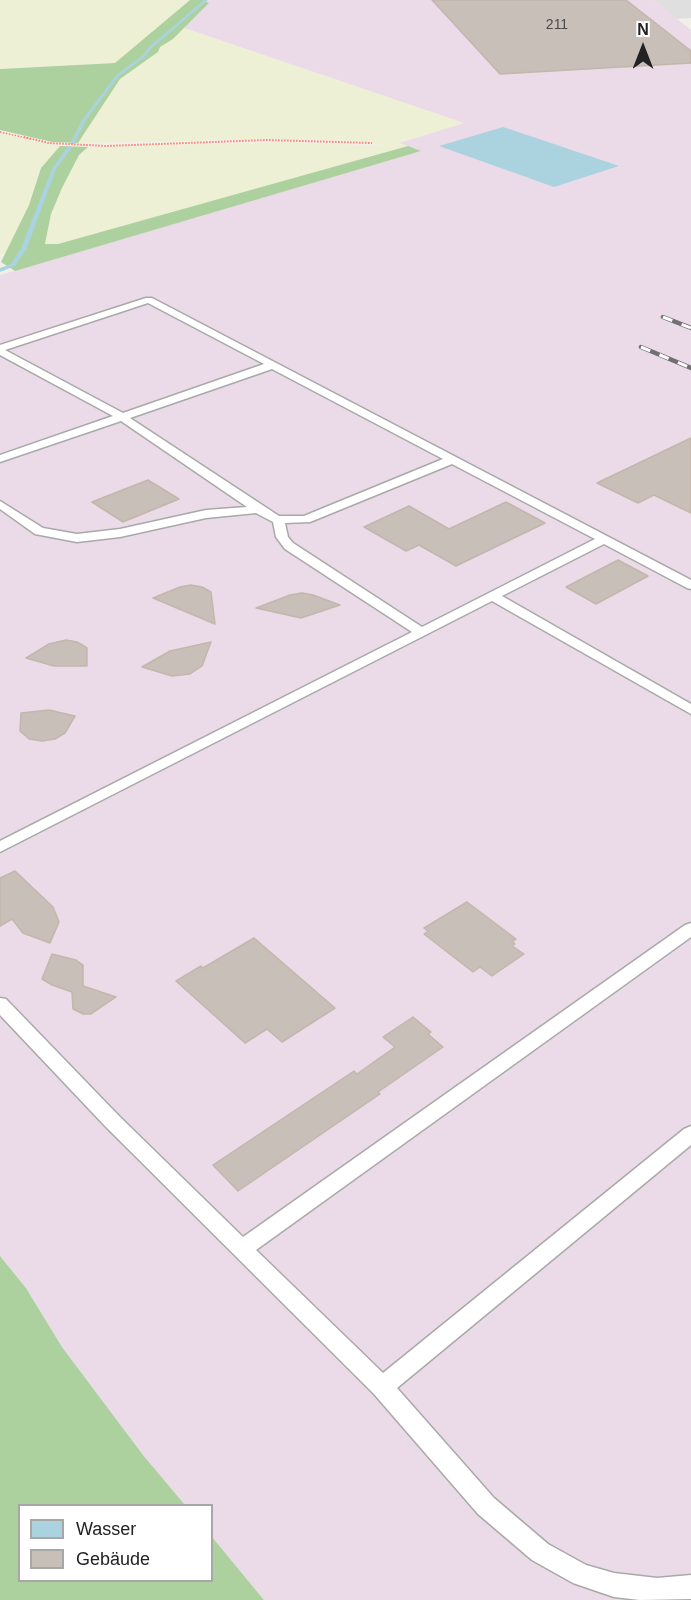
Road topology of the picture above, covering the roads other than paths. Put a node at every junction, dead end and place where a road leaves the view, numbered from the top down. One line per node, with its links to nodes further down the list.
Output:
1 (0, 350): 2 (lane); 3 (lane)
2 (272, 365): 3 (lane); 5 (lane)
3 (122, 417): 4 (lane); 7 (lane)
4 (0, 459)
5 (451, 460): 8 (lane); 9 (lane)
6 (0, 504): 7 (lane)
7 (259, 509): 8 (lane)
8 (278, 520): 12 (lane)
9 (604, 539): 10 (lane); 11 (lane)
10 (691, 585)
11 (492, 596): 12 (lane); 13 (lane)
12 (421, 632): 14 (lane)
13 (691, 711)
14 (0, 847)
15 (691, 929): 18 (lane)
16 (0, 1004): 18 (lane)
17 (691, 1134): 19 (lane)
18 (242, 1249): 19 (lane)
19 (382, 1387): 20 (lane)
20 (691, 1587)

